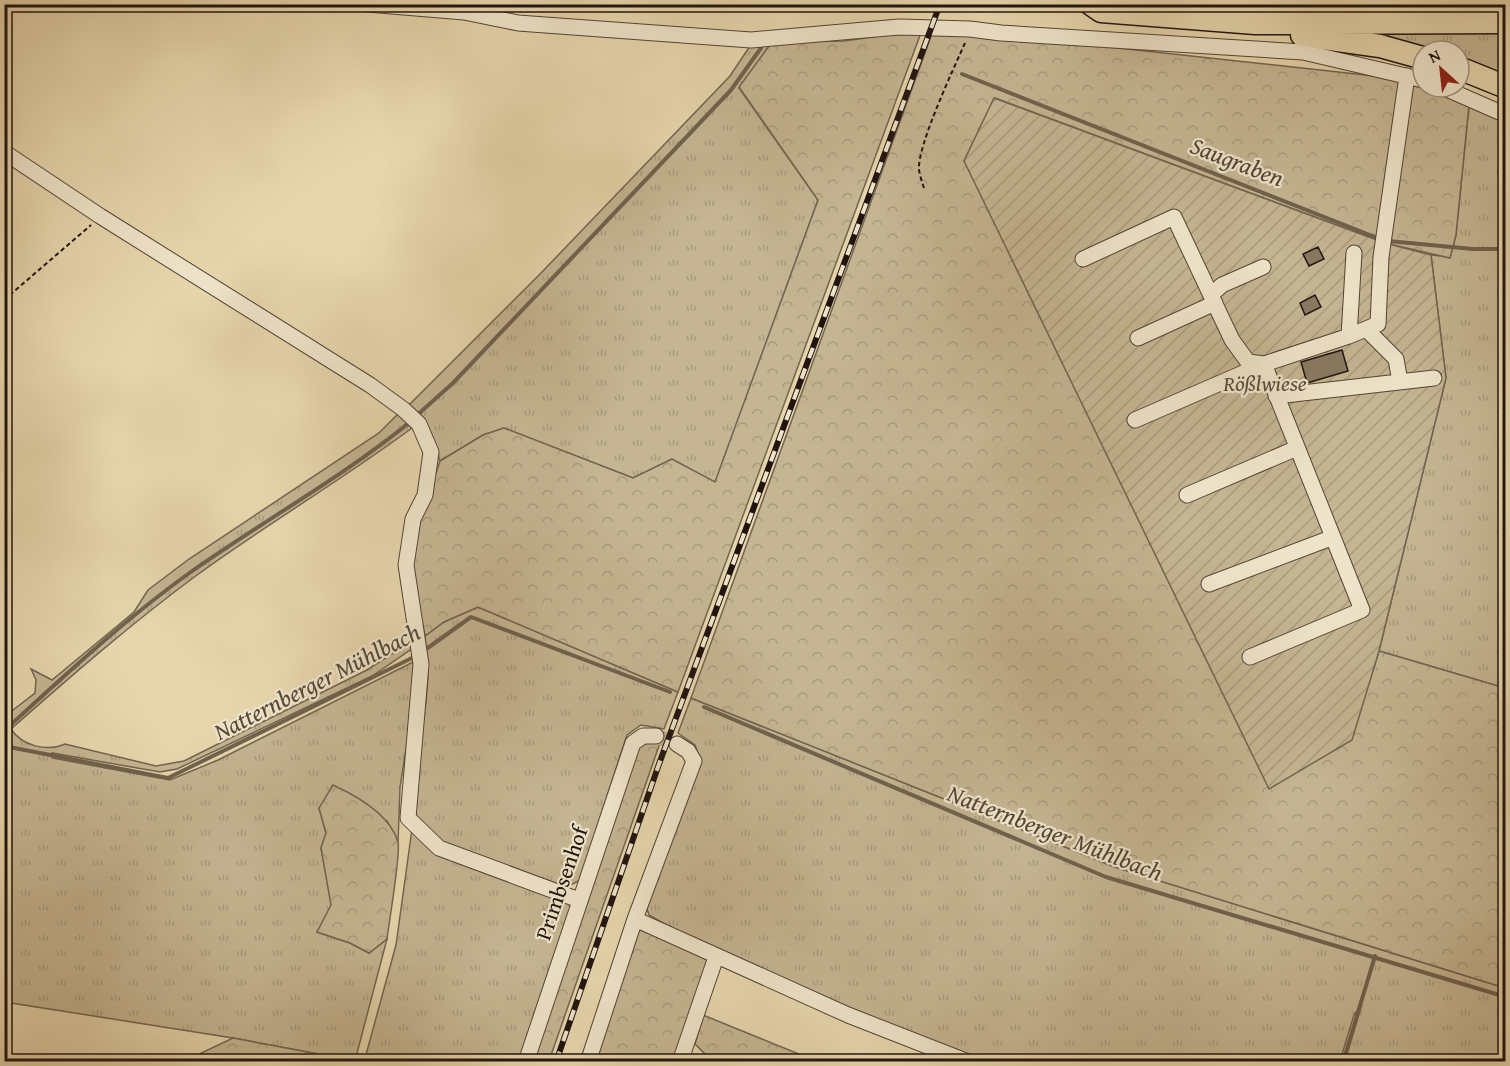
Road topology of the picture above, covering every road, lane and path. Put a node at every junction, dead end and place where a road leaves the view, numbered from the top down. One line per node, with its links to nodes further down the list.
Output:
1 (368, 4): 5 (lane)
2 (1091, 4): 4 (highway)
3 (1506, 22): 4 (highway)
4 (1255, 23): 6 (highway)
5 (970, 29): 8 (lane); 14 (path)
6 (1411, 55)
7 (1471, 73): 10 (highway)
8 (1407, 76): 9 (lane); 21 (lane)
9 (1411, 77)
10 (1506, 87)
11 (1469, 99): 12 (lane)
12 (1506, 115)
13 (4, 152): 15 (lane)
14 (924, 188)
15 (100, 216): 20 (path); 36 (lane)
16 (1354, 253): 22 (lane)
17 (1083, 259): 19 (lane)
18 (1263, 267): 19 (lane)
19 (1213, 299): 23 (lane); 24 (lane)
20 (4, 300)
21 (1366, 329): 22 (lane); 26 (lane)
22 (1349, 336): 24 (lane)
23 (1138, 338)
24 (1264, 364): 27 (lane); 28 (lane)
25 (1434, 378): 26 (lane)
26 (1400, 382): 27 (lane)
27 (1276, 396): 29 (lane)
28 (1136, 420)
29 (1297, 448): 30 (lane); 31 (lane)
30 (1187, 495)
31 (1331, 538): 32 (lane); 33 (lane)
32 (1209, 584)
33 (1250, 657)
34 (656, 736): 36 (lane, Primbsenhof)
35 (677, 744): 37 (lane)
36 (579, 900): 39 (lane, Primbsenhof)
37 (635, 919): 38 (lane); 40 (lane)
38 (716, 957): 41 (lane); 42 (lane)
39 (526, 1062)
40 (588, 1062)
41 (680, 1062)
42 (968, 1062)

